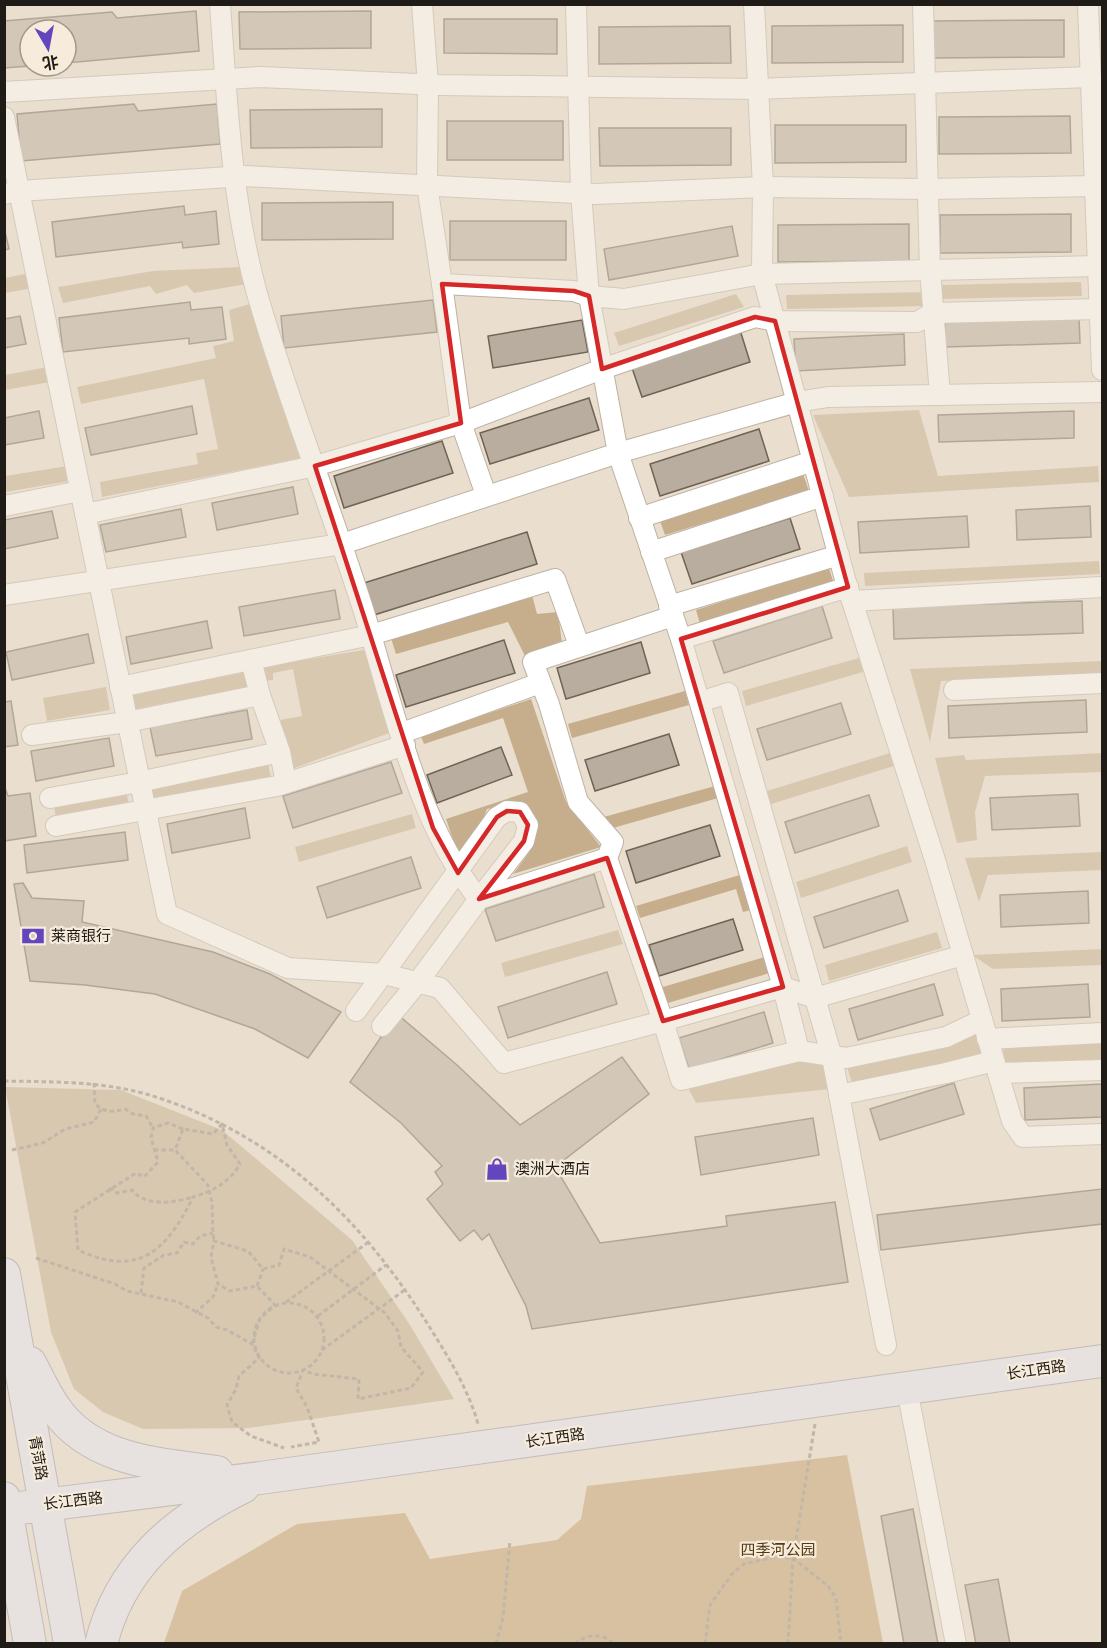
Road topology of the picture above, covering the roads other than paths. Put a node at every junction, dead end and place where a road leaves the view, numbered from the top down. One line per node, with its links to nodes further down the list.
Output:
1 (220, 4): 8 (street)
2 (422, 4): 10 (street)
3 (576, 4): 11 (street)
4 (754, 4): 12 (street)
5 (923, 4): 9 (street)
6 (1088, 4): 7 (street)
7 (1091, 77): 9 (street); 17 (street)
8 (225, 79): 10 (street); 13 (street); 15 (street)
9 (924, 82): 12 (street); 19 (street)
10 (428, 85): 11 (street); 16 (street)
11 (579, 86): 12 (street); 21 (street)
12 (758, 89): 18 (street)
13 (4, 93)
14 (4, 117): 20 (street)
15 (234, 177): 16 (street); 20 (street); 38 (street)
16 (427, 185): 21 (street); 25 (street)
17 (1095, 186): 19 (street); 22 (street)
18 (763, 188): 19 (street); 21 (street); 24 (street)
19 (927, 189): 23 (street)
20 (12, 192): 39 (street)
21 (581, 193): 26 (street)
22 (1098, 266): 23 (street); 27 (street)
23 (930, 270): 24 (street); 28 (street)
24 (762, 274): 26 (street); 29 (street)
25 (442, 284): 26 (street); 35 (street)
26 (589, 296): 30 (street)
27 (1100, 309): 28 (street); 31 (street)
28 (933, 314): 29 (street); 33 (street)
29 (775, 321): 30 (street); 34 (street)
30 (602, 369): 35 (street); 36 (street)
31 (1102, 370)
32 (1102, 392): 33 (street)
33 (940, 395): 34 (street)
34 (797, 402): 36 (street); 37 (street)
35 (461, 423): 38 (street); 40 (street)
36 (618, 453): 40 (street); 44 (street)
37 (813, 461): 41 (street); 44 (street)
38 (315, 466): 43 (street); 45 (street)
39 (80, 491): 42 (street); 43 (street)
40 (486, 495): 45 (street)
41 (823, 496): 46 (street); 47 (street)
42 (4, 506)
43 (85, 514): 48 (street)
44 (639, 518): 46 (street)
45 (342, 544): 48 (street); 53 (street)
46 (651, 552): 52 (street)
47 (839, 555): 50 (street); 52 (street)
48 (98, 581): 51 (street); 59 (street)
49 (1102, 587): 50 (street)
50 (850, 594): 54 (street); 75 (street)
51 (4, 595)
52 (671, 611): 54 (street); 55 (street)
53 (371, 635): 55 (street); 56 (street); 65 (street)
54 (681, 639): 62 (street)
55 (579, 645): 57 (street)
56 (251, 660): 59 (street); 61 (street)
57 (540, 683): 65 (street); 72 (street)
58 (1102, 683): 60 (street)
59 (120, 687): 63 (street)
60 (954, 690)
61 (260, 695): 63 (street); 66 (street)
62 (700, 702): 78 (street); 79 (street)
63 (127, 722): 64 (street); 67 (street)
64 (32, 735)
65 (404, 739): 68 (street); 73 (street)
66 (280, 752): 67 (street); 68 (street)
67 (140, 782): 69 (street); 70 (street)
68 (286, 783): 70 (street)
69 (50, 798)
70 (146, 812): 71 (street); 76 (street)
71 (56, 826)
72 (607, 858): 74 (street); 81 (street)
73 (458, 873): 74 (street); 74 (street); 76 (street)
74 (479, 899): 77 (street)
75 (963, 955): 79 (street); 83 (street)
76 (384, 974): 77 (street); 80 (street)
77 (418, 982): 81 (street); 82 (street)
78 (783, 987): 79 (street); 81 (street); 85 (street)
79 (815, 998): 86 (street)
80 (356, 1011)
81 (663, 1021): 85 (street)
82 (382, 1026)
83 (985, 1029): 84 (street); 86 (street); 87 (street)
84 (1102, 1034)
85 (798, 1051): 86 (street)
86 (831, 1057): 89 (street)
87 (996, 1067): 88 (street); 89 (street); 90 (street)
88 (1102, 1070)
89 (839, 1095): 93 (street)
90 (1102, 1134)
91 (4, 1274): 92 (main road, 青菏路)
92 (17, 1339): 96 (main road); 97 (main road, 青菏路)
93 (886, 1345)
94 (1102, 1361): 95 (main road, 长江西路)
95 (908, 1389): 96 (main road, 长江西路); 102 (street)
96 (260, 1478): 97 (main road, 长江西路); 101 (main road)
97 (46, 1504): 98 (main road, 长江西路); 100 (main road, 青菏路)
98 (5, 1506): 99 (main road)
99 (30, 1644)
100 (70, 1644)
101 (101, 1644)
102 (956, 1644)

